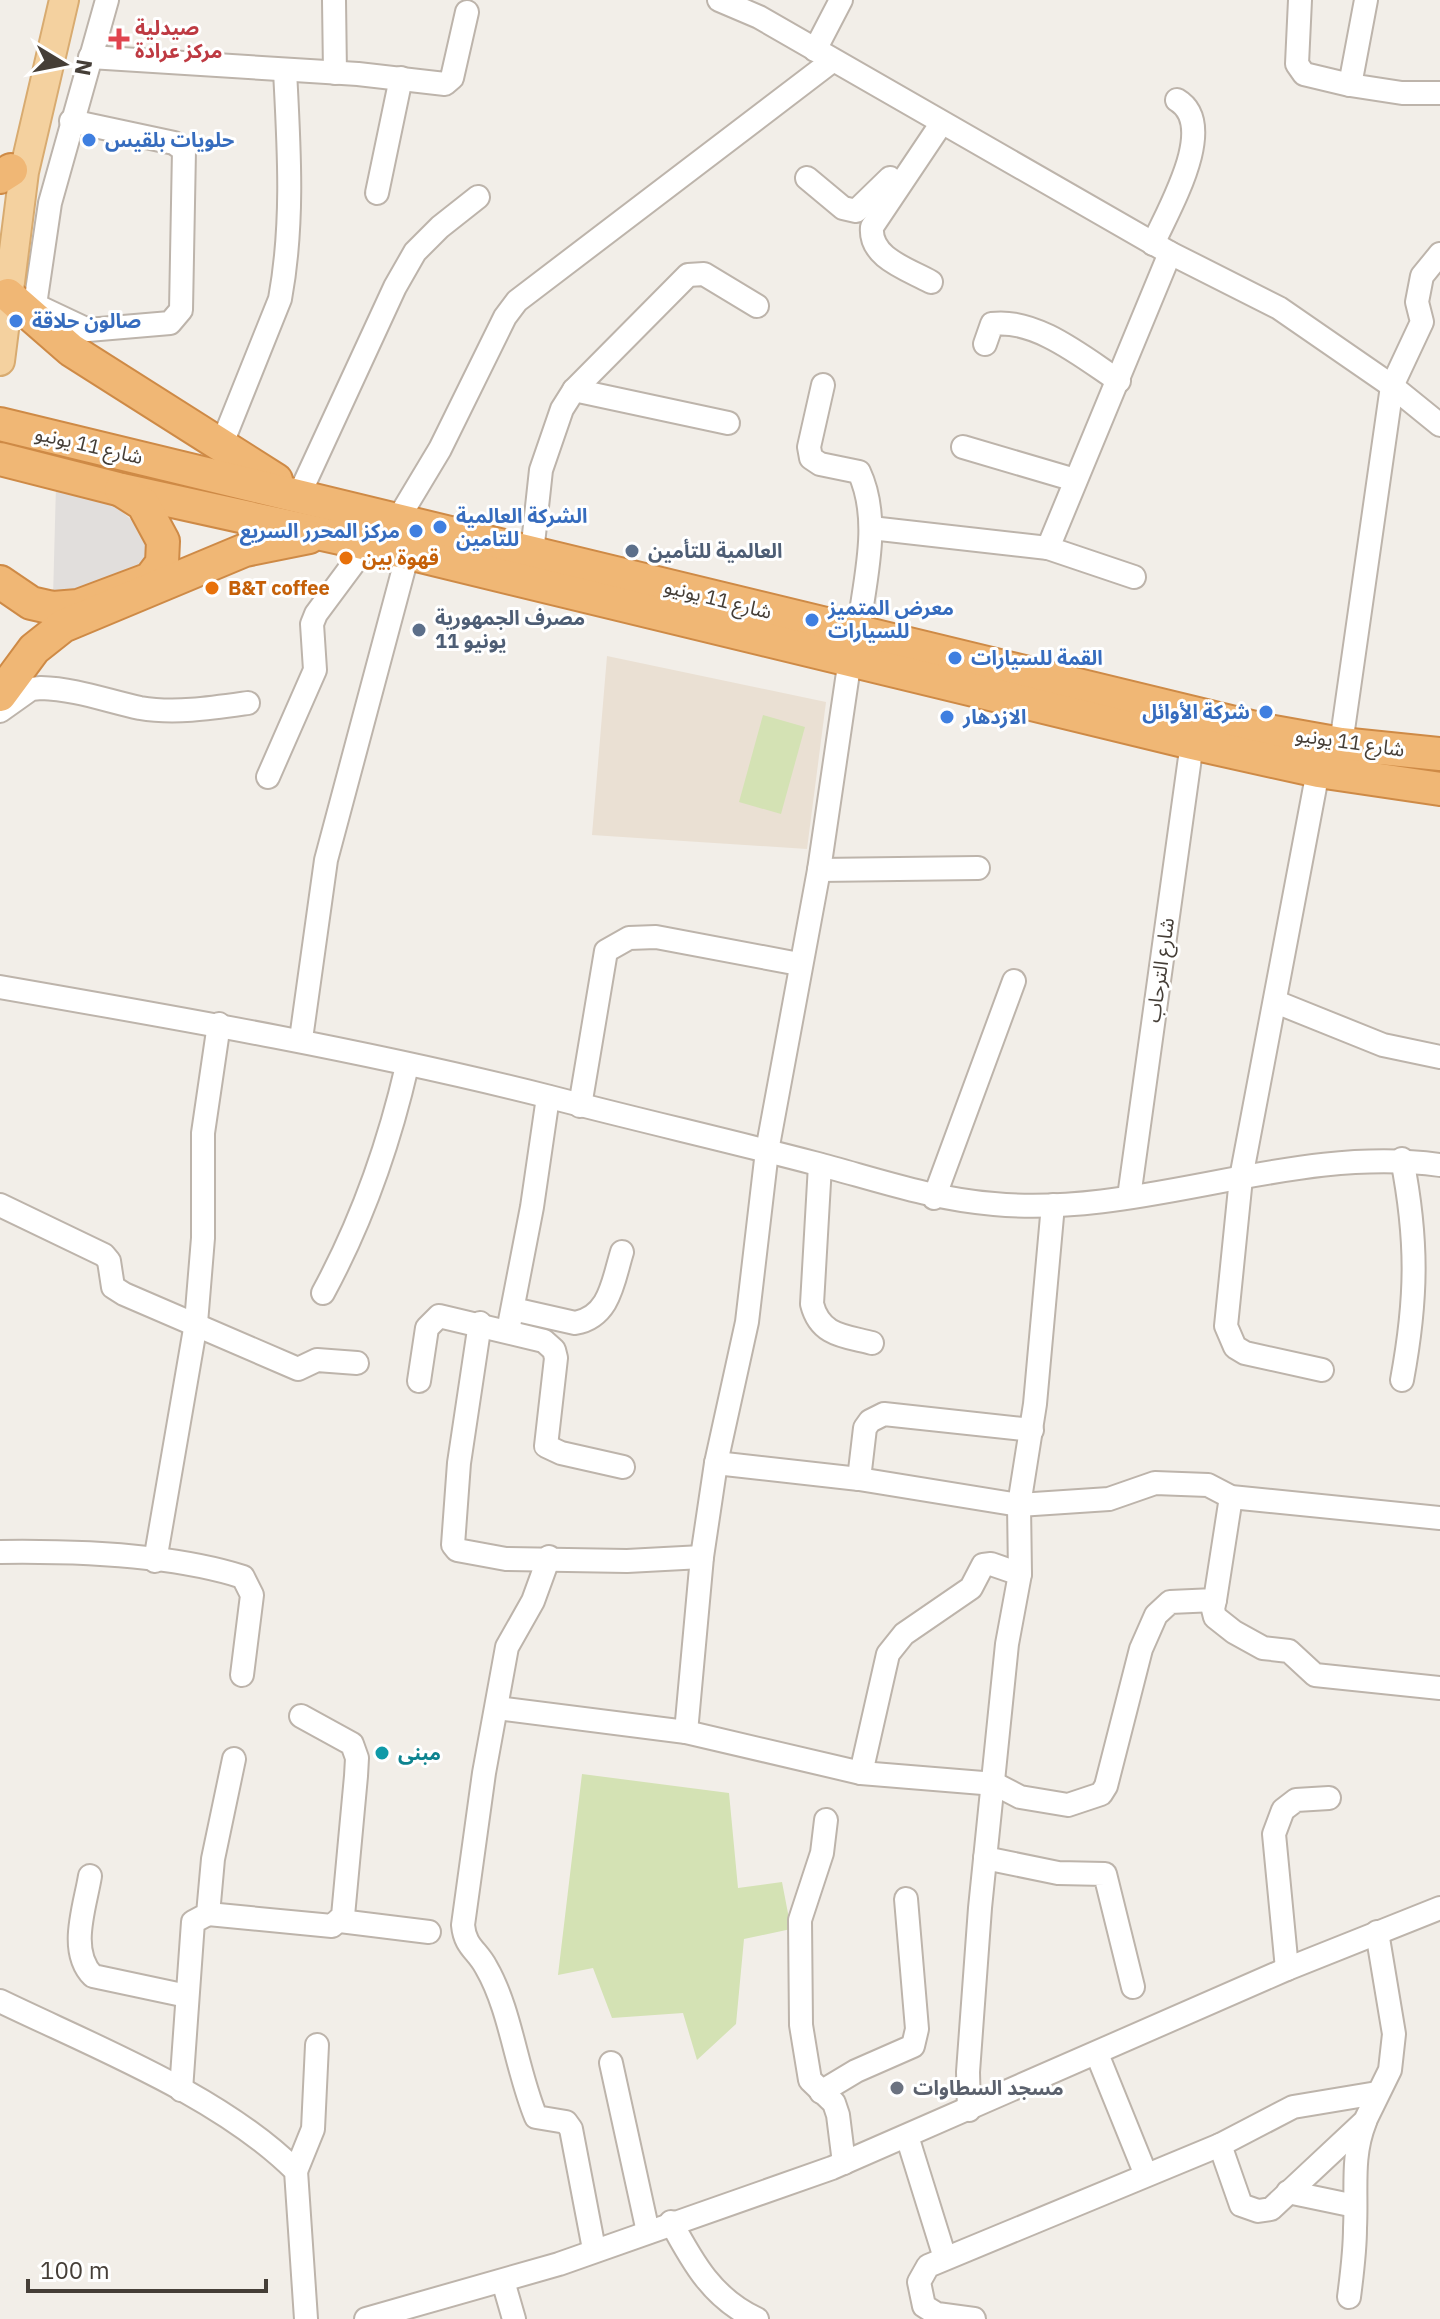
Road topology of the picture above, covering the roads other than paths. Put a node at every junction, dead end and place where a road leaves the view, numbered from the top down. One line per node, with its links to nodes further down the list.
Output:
1 (46, 0): 21 (main road)
2 (64, 0): 21 (main road)
3 (107, 0): 12 (street)
4 (334, 0): 14 (street)
5 (719, 0): 9 (street)
6 (841, 0): 11 (street)
7 (1300, 0): 16 (street)
8 (1366, 0): 16 (street)
9 (762, 8): 11 (street)
10 (467, 12): 15 (street)
11 (823, 56): 20 (street); 46 (street)
12 (90, 57): 13 (street); 19 (street)
13 (285, 71): 14 (street); 40 (street)
14 (335, 73): 15 (street)
15 (401, 78): 23 (street)
16 (1350, 85): 17 (street)
17 (1440, 93)
18 (1177, 100): 26 (street)
19 (71, 121): 30 (street); 30 (street)
20 (938, 122): 22 (street); 26 (street); 28 (street)
21 (9, 173): 25 (main road); 30 (main road)
22 (807, 178)
23 (377, 193)
24 (478, 197): 45 (street)
25 (0, 236)
26 (1162, 248): 33 (street); 35 (street)
27 (1440, 254): 35 (street)
28 (931, 282)
29 (757, 306): 36 (street)
30 (26, 307): 32 (main road); 40 (highway)
31 (985, 344): 33 (street)
32 (0, 361)
33 (1119, 381): 43 (street)
34 (823, 385): 47 (street)
35 (1392, 386): 39 (street); 60 (street)
36 (574, 390): 37 (street); 52 (street)
37 (728, 423)
38 (0, 424): 45 (highway, شارع 11 يونيو)
39 (1440, 425)
40 (221, 446): 45 (highway)
41 (963, 447): 43 (street)
42 (0, 459): 44 (highway, شارع 11 يونيو)
43 (1075, 480): 50 (street)
44 (118, 489): 48 (highway, شارع 11 يونيو); 54 (highway)
45 (299, 495): 46 (highway, شارع 11 يونيو)
46 (398, 519): 52 (highway, شارع 11 يونيو)
47 (871, 528): 50 (street); 55 (street)
48 (328, 534): 49 (highway, شارع 11 يونيو); 56 (highway)
49 (368, 544): 51 (highway, شارع 11 يونيو); 63 (street)
50 (1048, 548): 53 (street)
51 (408, 553): 55 (highway, شارع 11 يونيو); 72 (street)
52 (532, 553): 55 (highway, شارع 11 يونيو)
53 (1134, 577)
54 (0, 582)
55 (854, 646): 59 (highway, شارع 11 يونيو); 60 (highway, شارع 11 يونيو); 66 (street)
56 (0, 695)
57 (248, 703): 58 (street)
58 (0, 711)
59 (1192, 743): 62 (highway, شارع 11 يونيو); 82 (street, شارع الترحاب)
60 (1341, 744): 61 (highway, شارع 11 يونيو)
61 (1440, 754)
62 (1318, 771): 64 (highway, شارع 11 يونيو); 70 (street)
63 (268, 777)
64 (1440, 789)
65 (978, 868): 66 (street)
66 (819, 870): 67 (street)
67 (799, 964): 76 (street); 77 (street)
68 (1014, 981): 83 (street)
69 (0, 987): 71 (street)
70 (1276, 1002): 73 (street); 81 (street)
71 (219, 1024): 72 (street); 89 (street)
72 (301, 1039): 74 (street)
73 (1440, 1057)
74 (407, 1066): 75 (street); 87 (street)
75 (548, 1097): 76 (street); 88 (street)
76 (580, 1106): 77 (street)
77 (767, 1151): 79 (street); 98 (street)
78 (1402, 1159): 80 (street); 81 (street); 95 (street)
79 (820, 1165): 83 (street); 92 (street)
80 (1440, 1165)
81 (1241, 1178): 82 (street); 94 (street)
82 (1129, 1197): 85 (street)
83 (934, 1198): 85 (street)
84 (0, 1205): 89 (street)
85 (1053, 1205): 97 (street)
86 (622, 1252): 88 (street)
87 (323, 1293)
88 (513, 1309): 91 (street)
89 (196, 1323): 93 (street); 107 (street)
90 (480, 1323): 91 (street); 96 (street); 105 (street)
91 (508, 1331): 99 (street)
92 (872, 1343)
93 (357, 1363)
94 (1322, 1370)
95 (1402, 1380)
96 (419, 1381)
97 (1032, 1430): 100 (street); 102 (street)
98 (716, 1463): 100 (street); 106 (street)
99 (623, 1467)
100 (859, 1479): 102 (street)
101 (1231, 1497): 102 (street); 103 (street); 109 (street)
102 (1019, 1505): 108 (street)
103 (1440, 1518)
104 (0, 1552): 107 (street)
105 (549, 1557): 106 (street); 112 (street)
106 (702, 1557): 114 (street)
107 (155, 1561): 110 (street)
108 (1020, 1574): 116 (street); 117 (street)
109 (1215, 1600): 111 (street); 117 (street)
110 (242, 1675)
111 (1440, 1688)
112 (497, 1708): 114 (street); 149 (street)
113 (301, 1716): 125 (street)
114 (686, 1732): 116 (street)
115 (234, 1759): 124 (street)
116 (861, 1773): 117 (street)
117 (995, 1784): 120 (street)
118 (1329, 1798): 128 (street)
119 (826, 1820): 136 (street)
120 (985, 1858): 129 (street); 138 (street)
121 (90, 1876): 130 (street)
122 (906, 1899): 136 (street)
123 (1440, 1908): 127 (street)
124 (208, 1914): 125 (street); 130 (street)
125 (340, 1921): 126 (street)
126 (429, 1932)
127 (1377, 1932): 128 (street); 137 (street)
128 (1287, 1969): 133 (street)
129 (1133, 1987)
130 (187, 1996): 135 (street)
131 (0, 2001): 135 (street)
132 (317, 2045): 143 (street)
133 (1097, 2054): 138 (street); 144 (street)
134 (611, 2063): 148 (street)
135 (181, 2090): 143 (street)
136 (821, 2092): 142 (street)
137 (1377, 2093): 139 (street); 141 (street)
138 (969, 2110): 140 (street)
139 (1365, 2121): 145 (street); 146 (street)
140 (907, 2136): 142 (street); 150 (street)
141 (1220, 2145): 144 (street); 145 (street)
142 (844, 2163): 147 (street)
143 (296, 2171): 154 (street)
144 (1146, 2175): 150 (street)
145 (1288, 2192): 146 (street)
146 (1355, 2206): 152 (street)
147 (671, 2222): 148 (street); 156 (street)
148 (648, 2232): 149 (street)
149 (594, 2249): 151 (street)
150 (945, 2258): 157 (street)
151 (503, 2281): 153 (street); 155 (street)
152 (1349, 2297)
153 (378, 2317)
154 (306, 2319)
155 (514, 2319)
156 (757, 2319)
157 (974, 2319)

